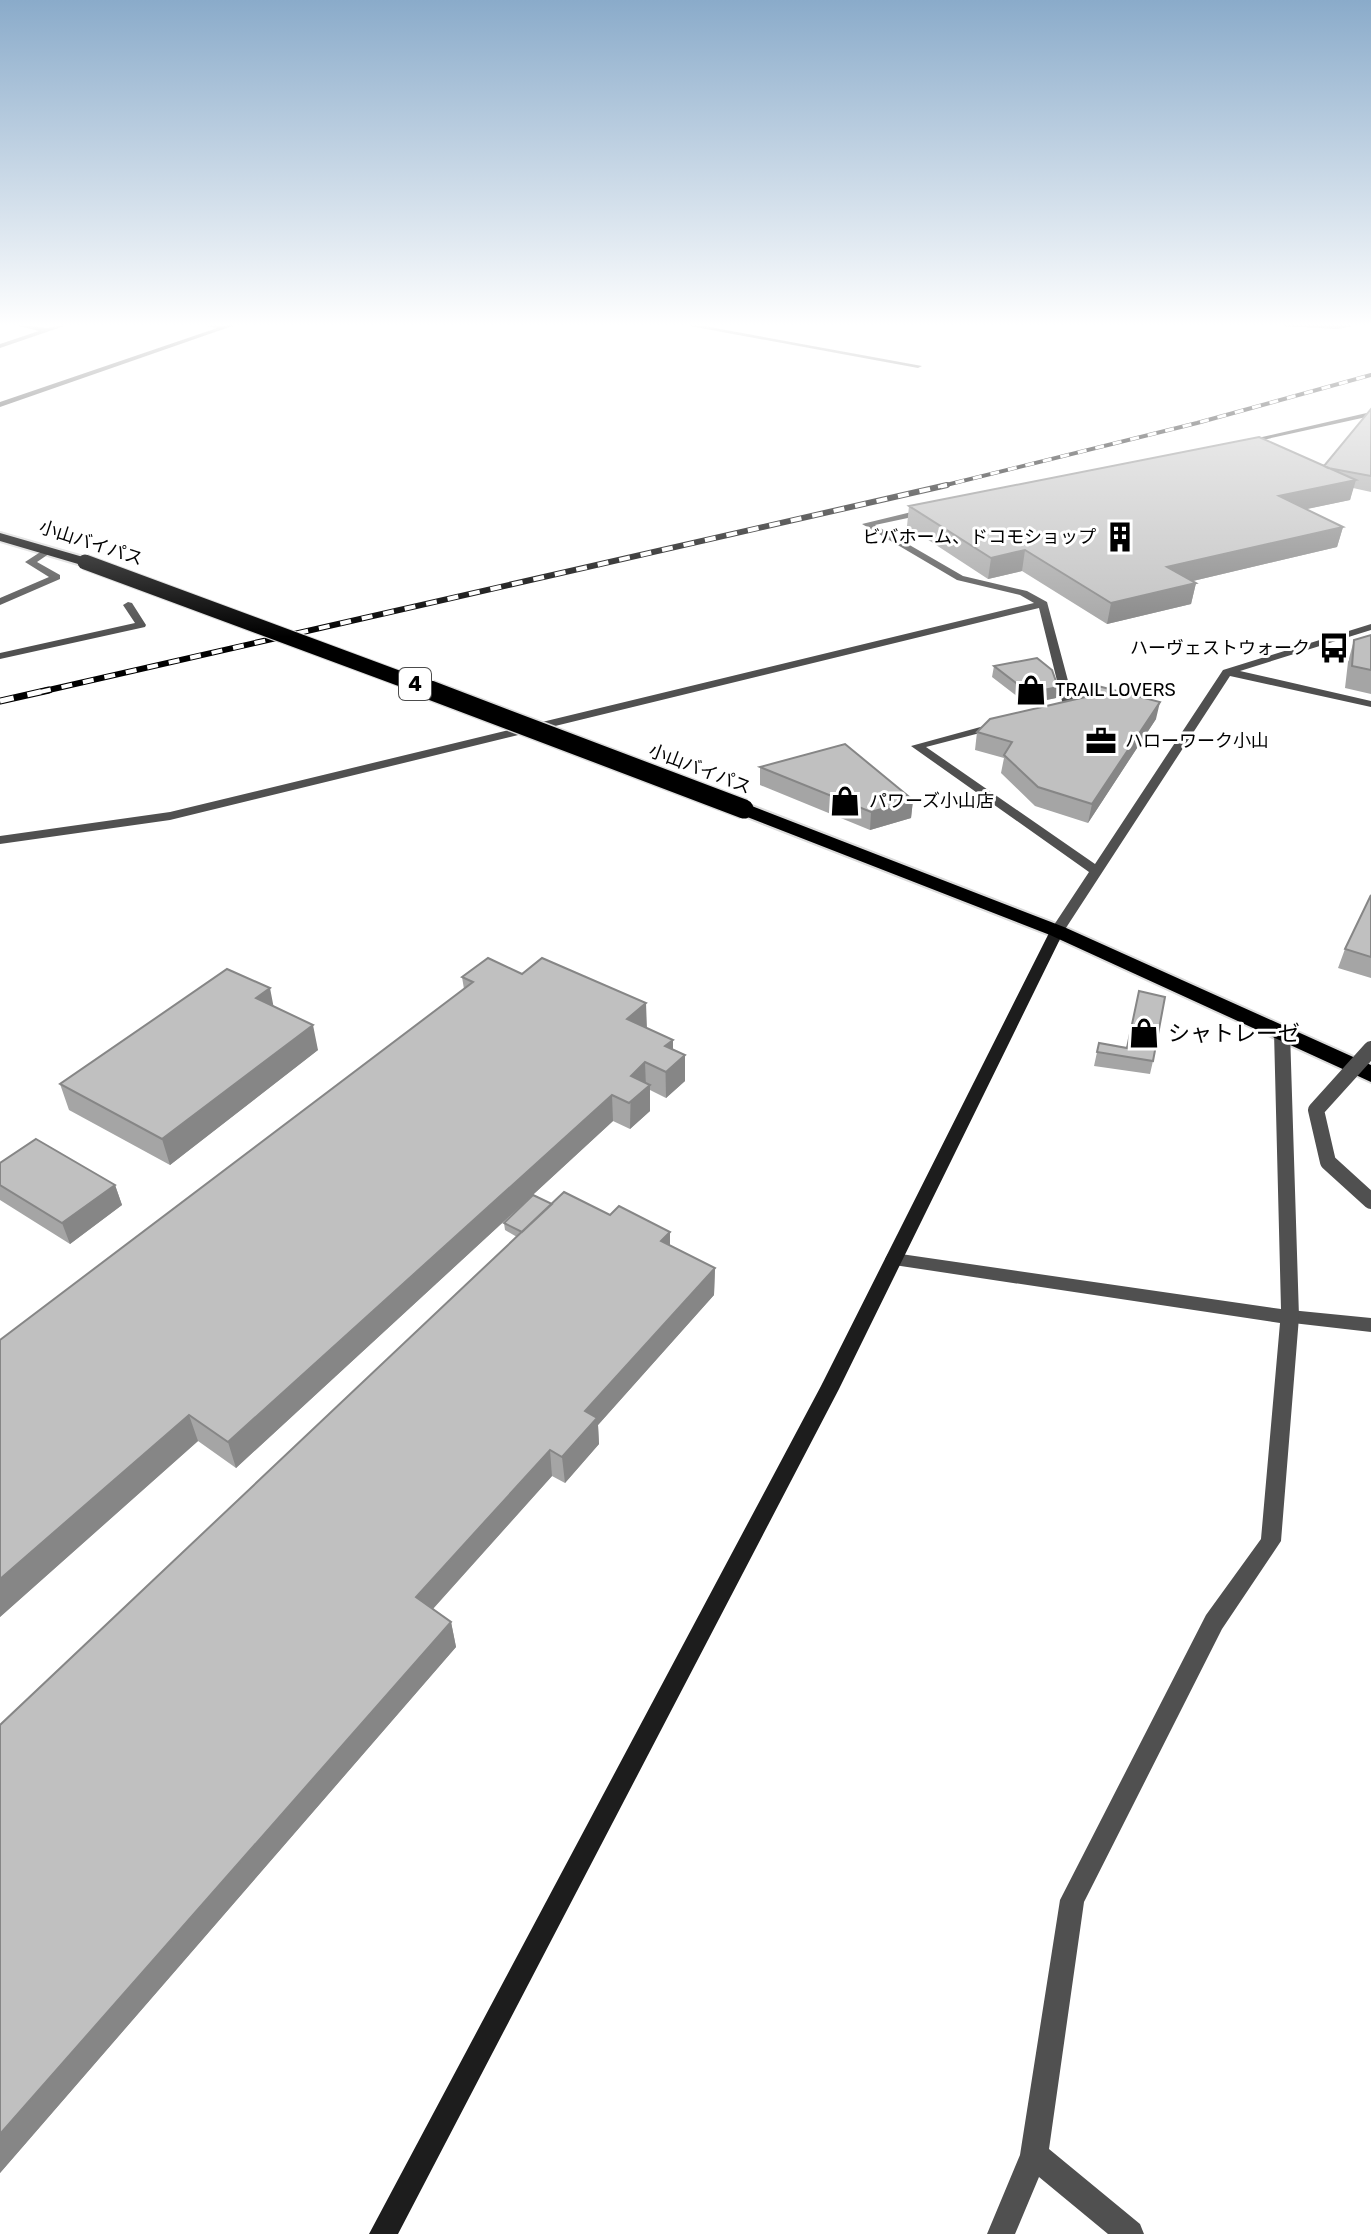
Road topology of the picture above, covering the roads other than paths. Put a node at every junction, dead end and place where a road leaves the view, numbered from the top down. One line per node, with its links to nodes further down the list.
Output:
1 (1308, 428): 2 (street)
2 (1222, 446)
3 (944, 507): 7 (street)
4 (0, 537): 5 (highway, 小山バイパス / 4)
5 (48, 551): 6 (street); 17 (highway, 小山バイパス / 4, bridge)
6 (0, 602)
7 (1043, 604): 13 (street); 15 (street)
8 (128, 605): 10 (street)
9 (1371, 627): 11 (street)
10 (0, 656)
11 (1227, 672): 12 (street); 16 (street)
12 (1371, 704)
13 (1039, 715)
14 (1008, 723): 16 (street)
15 (0, 840)
16 (1095, 870): 17 (street)
17 (1057, 931): 18 (highway, 小山バイパス / 4); 22 (street)
18 (1282, 1032): 20 (highway, 小山バイパス / 4); 23 (street)
19 (1371, 1049): 21 (street, bridge)
20 (1371, 1074)
21 (1371, 1201)
22 (894, 1259): 23 (street); 26 (street)
23 (1290, 1317): 24 (street); 25 (street)
24 (1371, 1325)
25 (1034, 2155): 27 (street); 28 (street)
26 (383, 2234)
27 (1001, 2234)
28 (1130, 2234)

